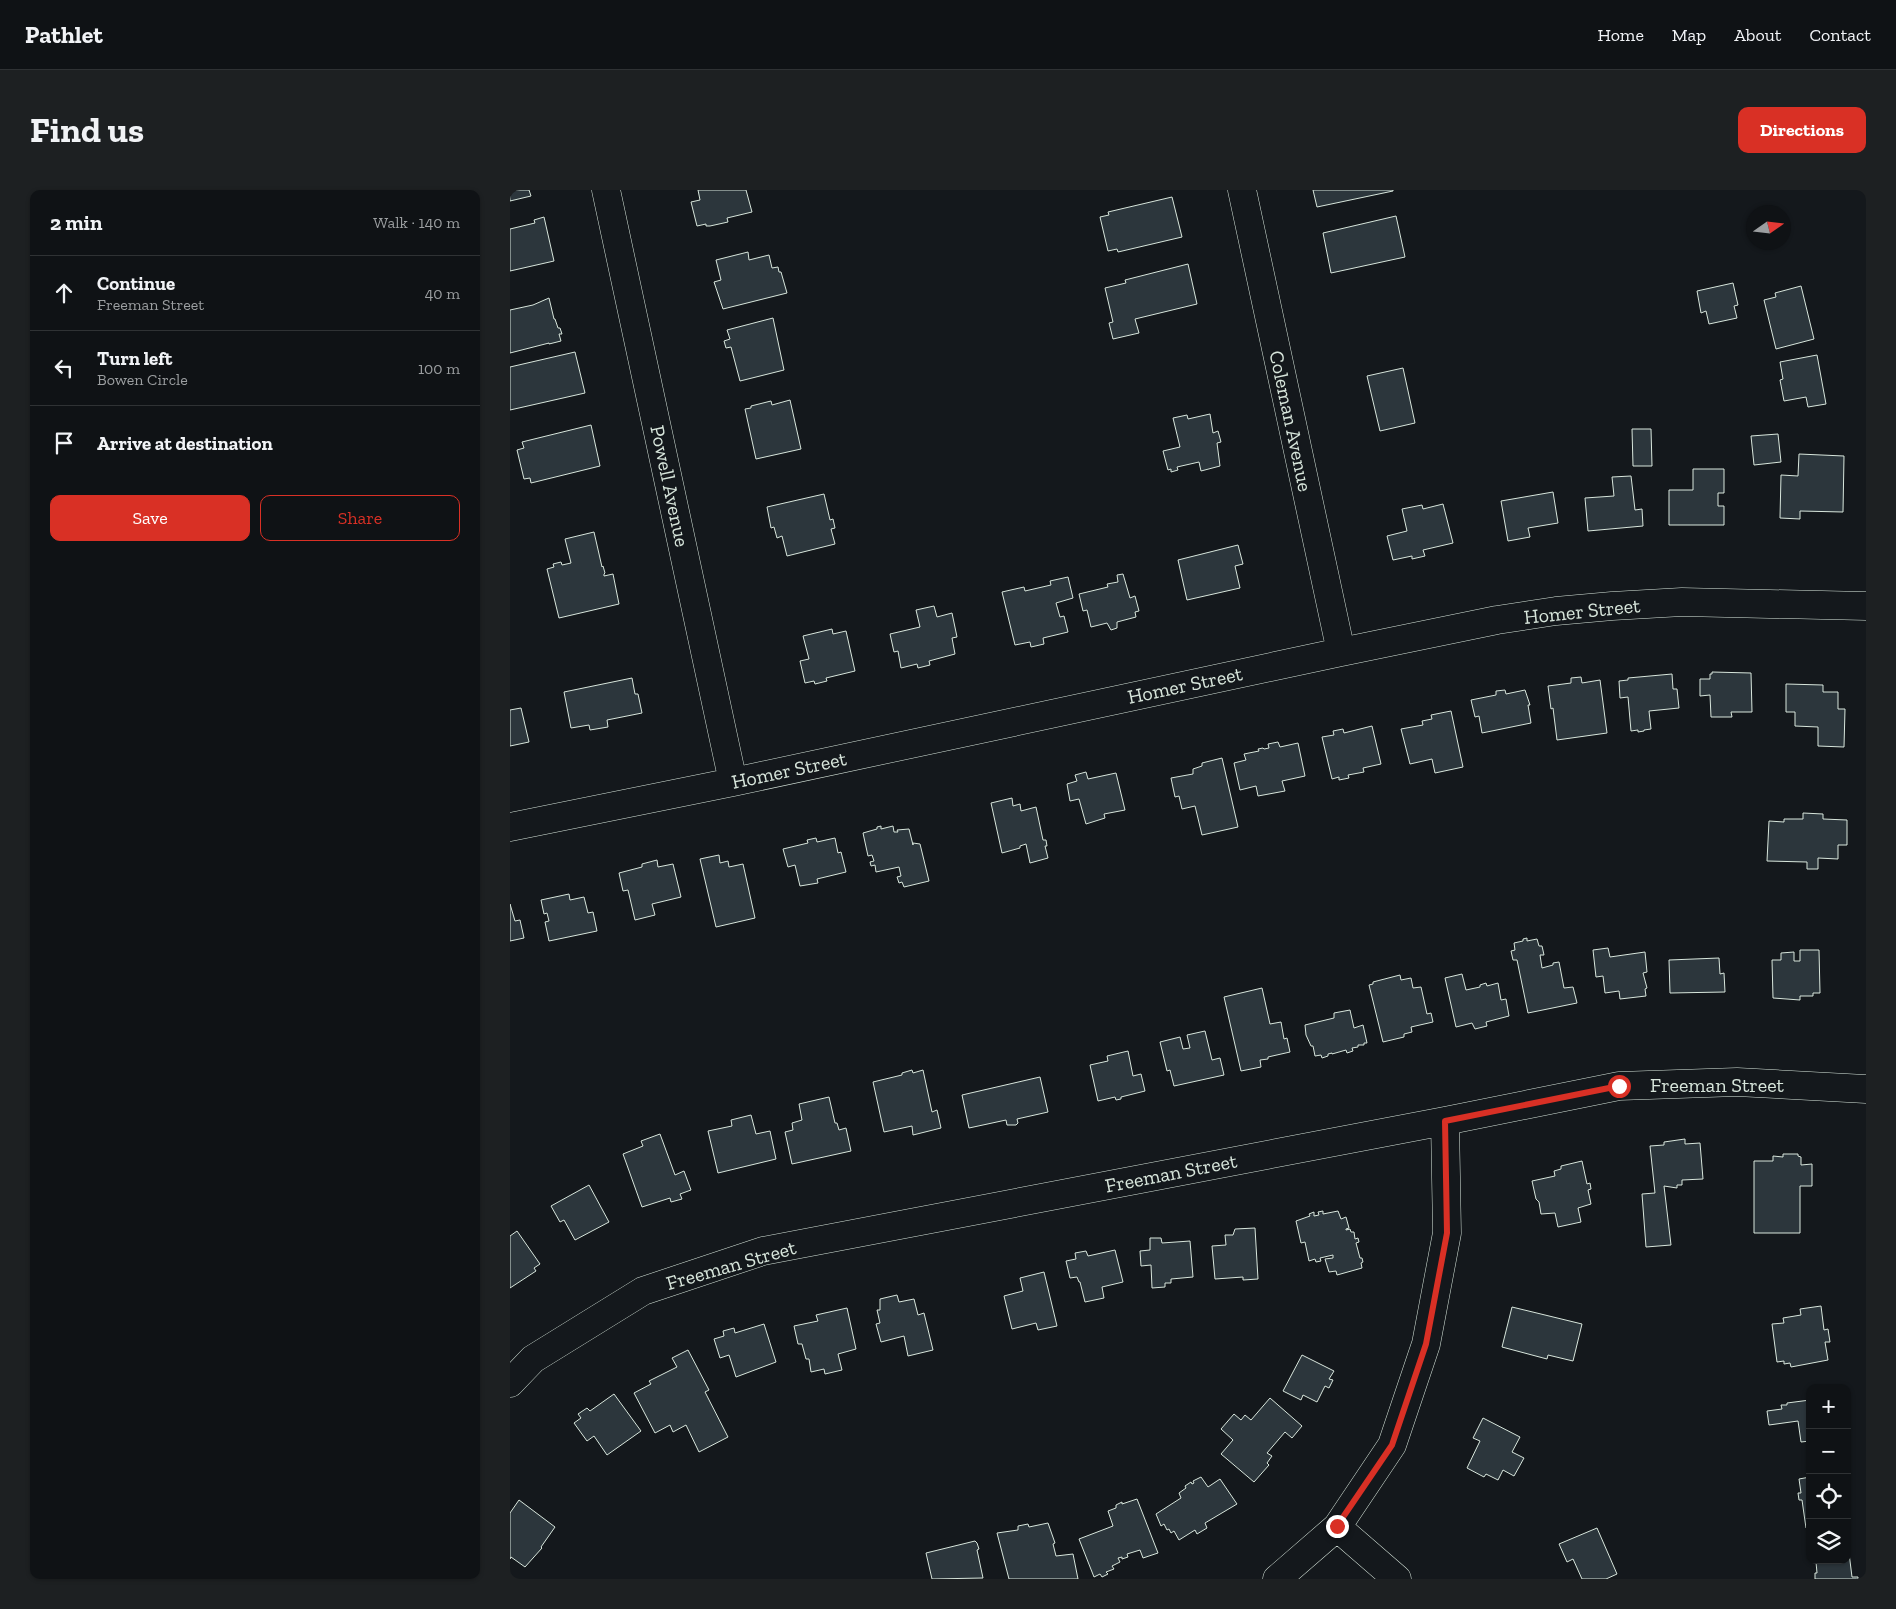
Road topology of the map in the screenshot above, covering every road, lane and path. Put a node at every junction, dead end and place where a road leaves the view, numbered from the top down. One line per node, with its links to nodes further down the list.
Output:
1 (606, 190): 5 (street, Powell Avenue)
2 (1242, 190): 4 (street, Coleman Avenue)
3 (1866, 606): 4 (street, Homer Street)
4 (1341, 652): 5 (street, Homer Street)
5 (733, 782): 6 (street, Homer Street)
6 (510, 827)
7 (1866, 1088): 8 (street, Freeman Street)
8 (1445, 1121): 9 (street, Freeman Street); 10 (street)
9 (510, 1383)
10 (1337, 1526): 11 (street); 12 (street)
11 (1276, 1579)
12 (1396, 1579)

